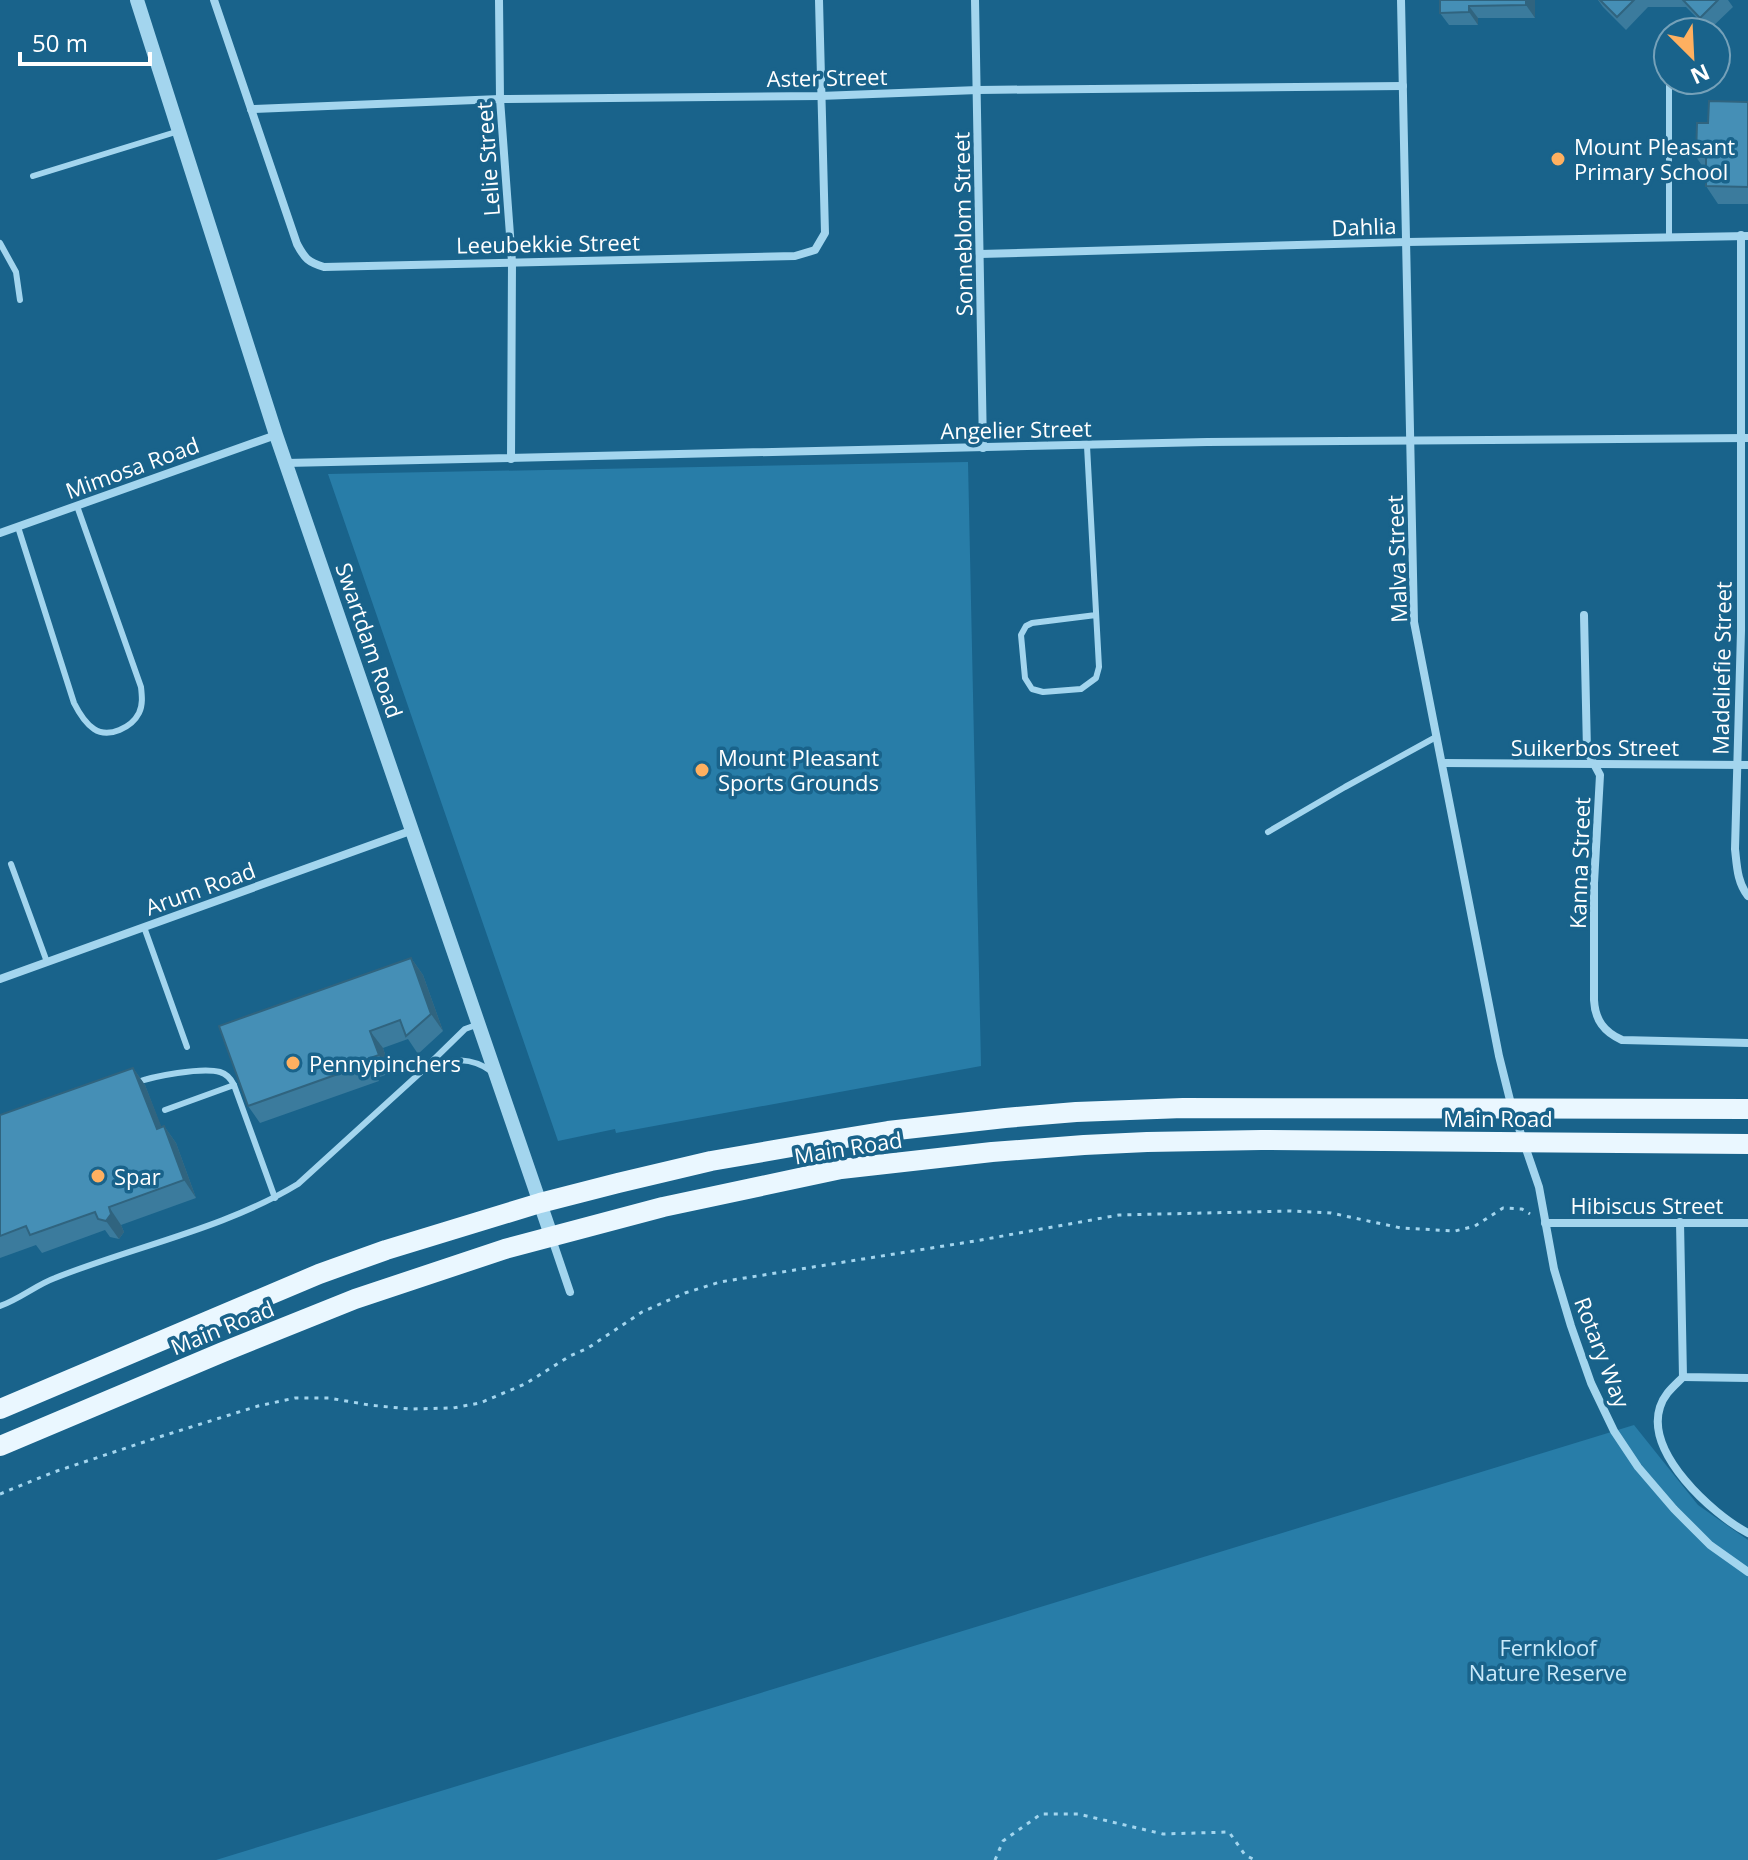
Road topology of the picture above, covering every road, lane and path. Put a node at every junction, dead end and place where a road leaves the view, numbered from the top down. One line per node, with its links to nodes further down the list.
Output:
1 (137, 0): 13 (street, Swartdam Road)
2 (214, 0): 12 (street, Leeubekkie Street)
3 (499, 0): 11 (street, Lelie Street)
4 (819, 0): 9 (street, Leeubekkie Street)
5 (975, 0): 8 (street, Sonneblom Street)
6 (1401, 0): 7 (street, Malva Street)
7 (1403, 86): 8 (street, Aster Street); 17 (street, Malva Street)
8 (978, 90): 9 (street, Aster Street); 19 (street, Sonneblom Street)
9 (820, 96): 11 (street, Aster Street); 20 (street, Leeubekkie Street)
10 (1669, 96): 16 (lane)
11 (500, 99): 12 (street, Aster Street); 20 (street, Lelie Street)
12 (251, 109): 20 (street, Leeubekkie Street)
13 (179, 131): 14 (lane); 22 (street, Swartdam Road)
14 (33, 176)
15 (1744, 236): 16 (street, Dahlia); 23 (street, Madeliefie Street)
16 (1669, 237): 17 (street, Dahlia)
17 (1407, 242): 19 (street, Dahlia); 24 (street, Malva Street)
18 (0, 243): 21 (lane)
19 (980, 254): 26 (street, Sonneblom Street)
20 (512, 262): 27 (street, Lelie Street)
21 (20, 300)
22 (276, 435): 28 (street, Swartdam Road); 29 (street, Mimosa Road)
23 (1744, 438): 24 (street, Angelier Street); 34 (street, Madeliefie Street)
24 (1411, 441): 25 (street, Angelier Street); 35 (street, Malva Street)
25 (1087, 446): 26 (street, Angelier Street); 32 (lane)
26 (983, 448): 27 (street, Angelier Street)
27 (511, 459): 28 (street, Angelier Street)
28 (286, 463): 40 (street, Swartdam Road)
29 (77, 506): 30 (street, Mimosa Road); 30 (lane)
30 (18, 527): 31 (street, Mimosa Road)
31 (0, 533)
32 (1096, 615): 32 (lane)
33 (1584, 615): 39 (street, Kanna Street)
34 (1744, 631): 37 (street, Madeliefie Street)
35 (1436, 737): 36 (street, Malva Street); 41 (lane)
36 (1443, 763): 39 (street, Suikerbos Street); 54 (street, Malva Street)
37 (1737, 765): 38 (street, Suikerbos Street); 39 (street, Suikerbos Street); 43 (street, Madeliefie Street)
38 (1748, 765)
39 (1595, 766): 48 (street, Kanna Street)
40 (413, 830): 44 (street, Arum Road); 47 (street, Swartdam Road)
41 (1268, 832)
42 (11, 864): 45 (lane)
43 (1748, 896)
44 (144, 927): 45 (street, Arum Road); 49 (lane)
45 (47, 962): 46 (street, Arum Road)
46 (0, 979)
47 (480, 1024): 50 (lane); 51 (street, Swartdam Road)
48 (1748, 1043)
49 (187, 1047)
50 (420, 1073): 51 (lane); 59 (lane)
51 (499, 1079): 60 (street, Swartdam Road)
52 (133, 1084): 53 (lane)
53 (234, 1085): 56 (lane); 59 (lane)
54 (1512, 1108): 55 (main road, Main Road); 57 (street, Malva Street); 60 (main road, Main Road)
55 (1748, 1109)
56 (165, 1110)
57 (1524, 1142): 58 (main road, Main Road); 62 (street, Rotary Way); 64 (main road, Main Road)
58 (1748, 1144)
59 (275, 1198): 66 (lane)
60 (540, 1203): 64 (street, Swartdam Road); 69 (main road, Main Road)
61 (1680, 1222): 62 (street, Hibiscus Street); 63 (street, Hibiscus Street); 67 (street)
62 (1545, 1223): 71 (path); 73 (street, Rotary Way)
63 (1748, 1223)
64 (551, 1235): 65 (street, Swartdam Road); 70 (main road, Main Road)
65 (570, 1292)
66 (0, 1306)
67 (1683, 1377): 68 (street); 72 (street)
68 (1748, 1378)
69 (0, 1409)
70 (0, 1446)
71 (0, 1494)
72 (1748, 1533)
73 (1748, 1572)
74 (995, 1860): 75 (path)
75 (1255, 1860)

